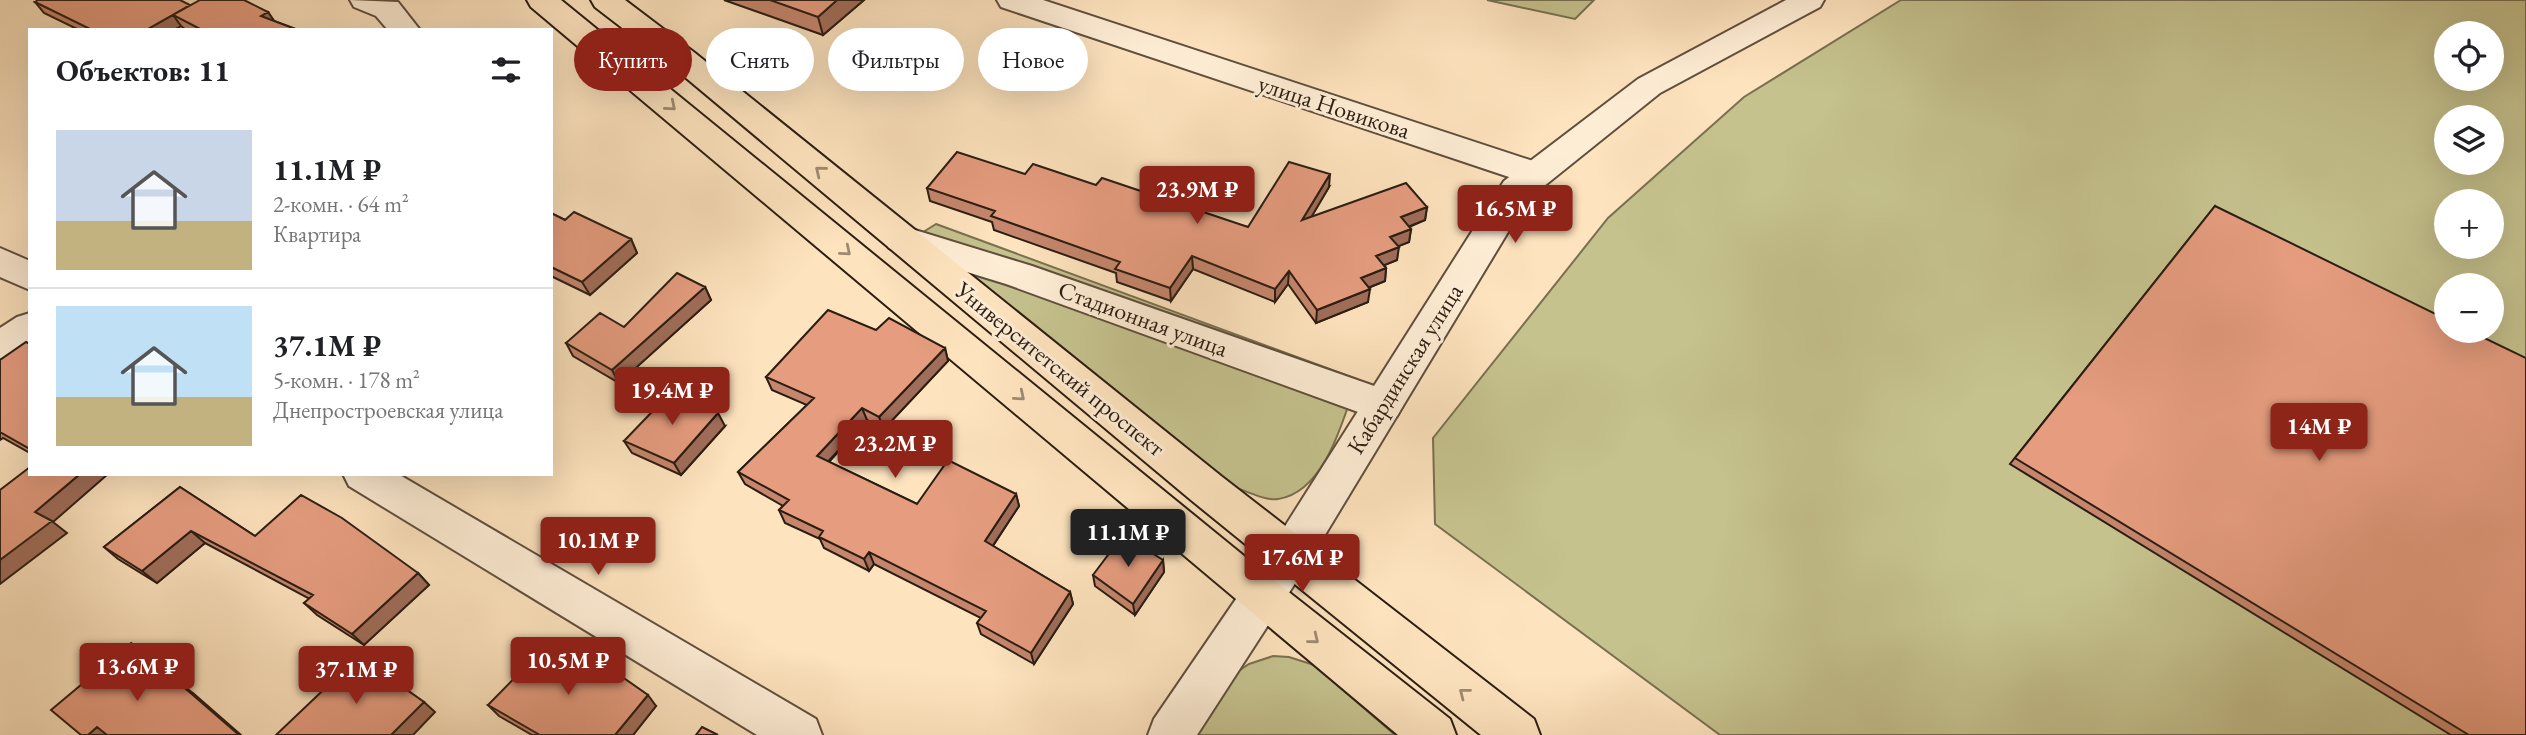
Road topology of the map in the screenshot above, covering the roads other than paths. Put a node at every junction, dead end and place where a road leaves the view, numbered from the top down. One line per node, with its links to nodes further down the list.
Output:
1 (542, 0): 14 (highway, Университетский проспект, one-way to 14)
2 (606, 0): 6 (highway, Университетский проспект, one-way to 2)
3 (1012, 0): 5 (street, улица Новикова)
4 (1809, 0): 5 (street, Кабардинская улица)
5 (1536, 174): 11 (street, Кабардинская улица)
6 (902, 239): 11 (street, Стадионная улица); 13 (highway, Университетский проспект)
7 (0, 261): 8 (street)
8 (28, 276)
9 (28, 328): 10 (street)
10 (0, 348)
11 (1383, 405): 13 (street, Кабардинская улица)
12 (366, 476): 15 (street)
13 (1290, 555): 14 (street, Кабардинская улица); 18 (highway, Университетский проспект, one-way to 13)
14 (1261, 596): 16 (street, Кабардинская улица); 17 (highway, Университетский проспект, one-way to 17)
15 (799, 735)
16 (1171, 735)
17 (1433, 735)
18 (1517, 735)

